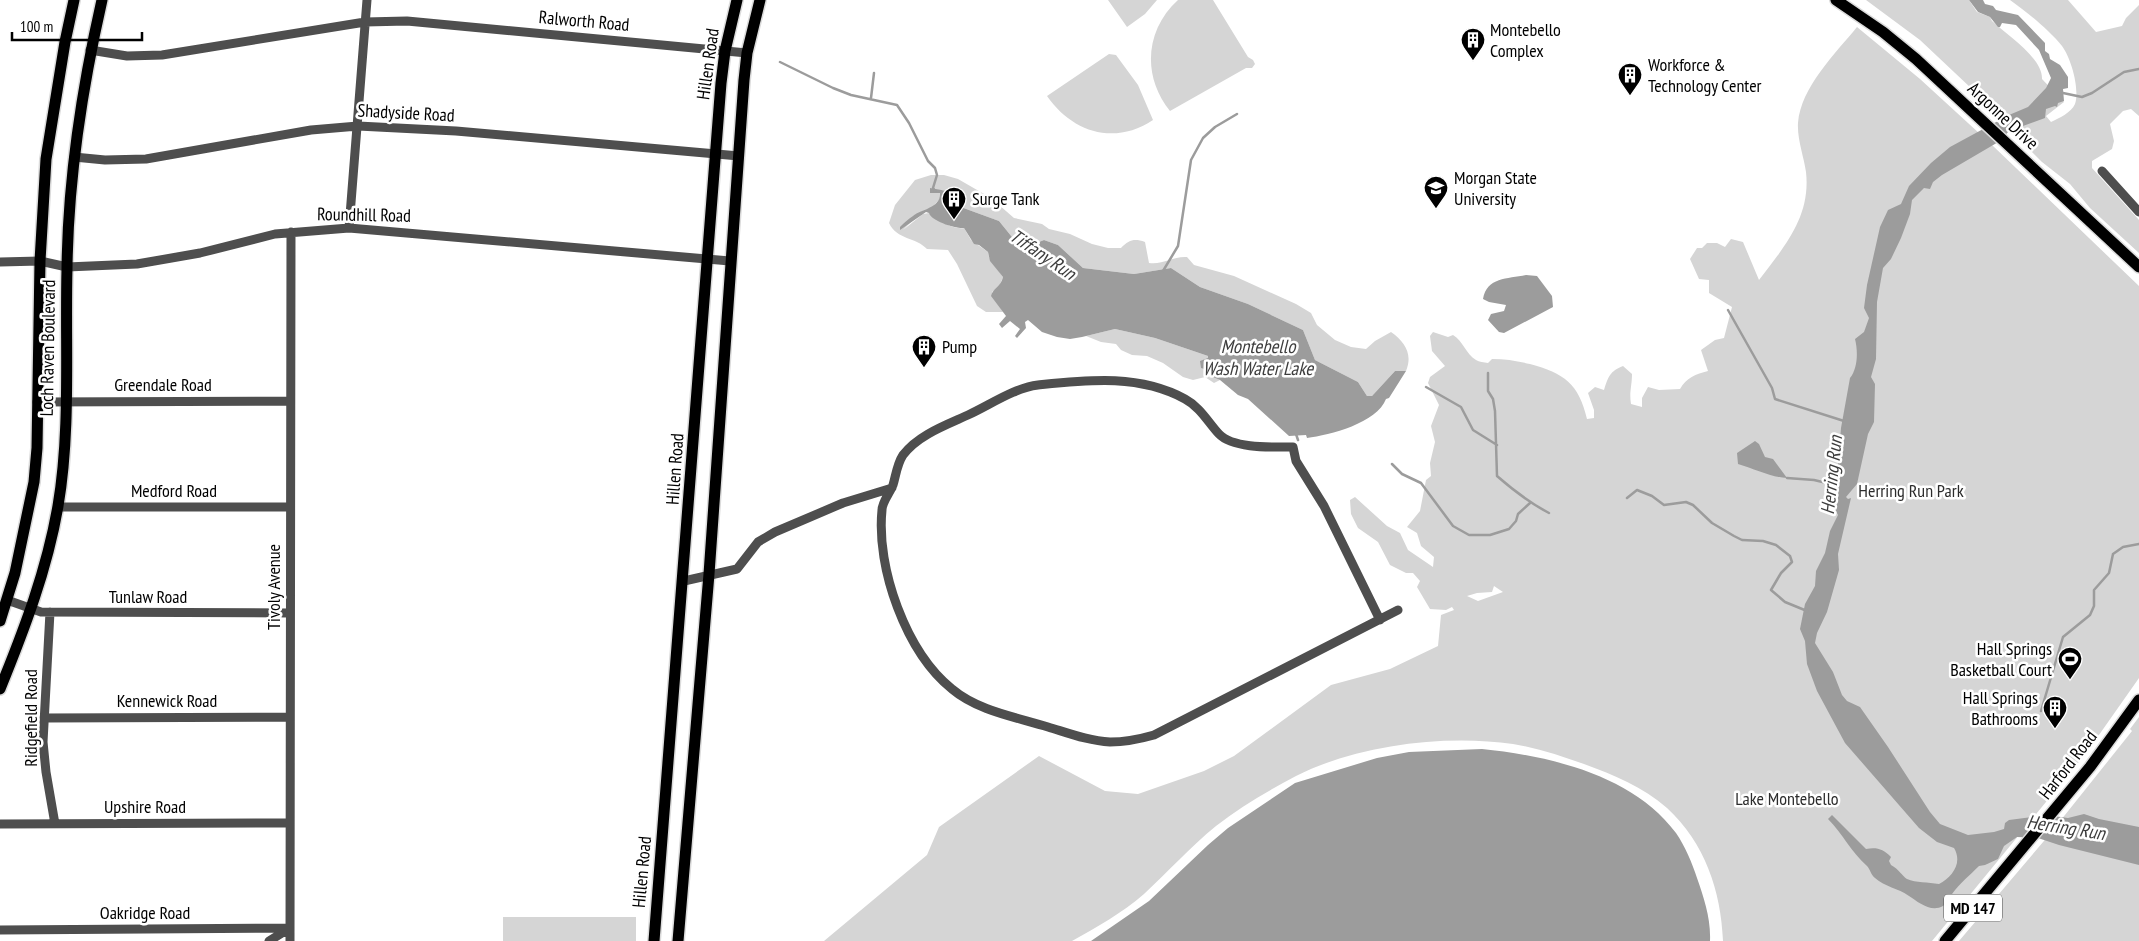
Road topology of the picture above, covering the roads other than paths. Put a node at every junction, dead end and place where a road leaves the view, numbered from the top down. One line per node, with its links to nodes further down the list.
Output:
1 (74, 0): 20 (main road, Loch Raven Boulevard)
2 (102, 0): 8 (main road, Loch Raven Boulevard)
3 (367, 0): 7 (street)
4 (737, 0): 9 (main road, Hillen Road)
5 (760, 0): 10 (main road, Hillen Road)
6 (1836, 0): 23 (main road, Argonne Drive)
7 (365, 22): 8 (street, Ralworth Road); 9 (street, Ralworth Road); 11 (street)
8 (90, 50): 14 (main road, Loch Raven Boulevard)
9 (726, 51): 10 (street, Ralworth Road); 12 (main road, Hillen Road)
10 (747, 53): 13 (main road, Hillen Road)
11 (358, 126): 12 (street, Shadyside Road); 14 (street, Shadyside Road); 17 (street)
12 (716, 154): 13 (street, Shadyside Road); 19 (main road, Hillen Road)
13 (739, 156): 21 (main road, Hillen Road)
14 (74, 157): 24 (main road, Loch Raven Boulevard)
15 (2102, 171): 16 (street)
16 (2139, 212)
17 (349, 228): 18 (street, Roundhill Road); 19 (street, Roundhill Road)
18 (291, 232): 24 (street, Roundhill Road); 26 (street, Tivoly Avenue)
19 (708, 259): 21 (street, Roundhill Road); 32 (main road, Hillen Road)
20 (40, 261): 22 (street, Roundhill Road); 24 (street, Roundhill Road); 27 (main road, Loch Raven Boulevard)
21 (730, 261): 31 (main road, Hillen Road)
22 (0, 262)
23 (2139, 266)
24 (67, 267): 25 (main road, Loch Raven Boulevard)
25 (65, 401): 26 (street, Greendale Road); 27 (street, Greendale Road); 29 (main road, Loch Raven Boulevard)
26 (290, 401): 30 (street, Tivoly Avenue)
27 (37, 402): 33 (main road, Loch Raven Boulevard)
28 (892, 488): 31 (street); 38 (street); 38 (street)
29 (58, 507): 30 (street, Medford Road); 34 (main road, Loch Raven Boulevard)
30 (290, 507): 37 (street, Tivoly Avenue)
31 (709, 574): 32 (street); 52 (main road, Hillen Road)
32 (684, 581): 51 (main road, Hillen Road)
33 (7, 600): 34 (street, Tunlaw Road); 39 (main road, Loch Raven Boulevard)
34 (32, 609): 36 (street, Tunlaw Road); 40 (main road, Loch Raven Boulevard)
35 (1398, 610): 38 (street)
36 (50, 612): 37 (street, Tunlaw Road); 43 (street, Ridgefield Road)
37 (290, 614): 42 (street, Tivoly Avenue)
38 (1380, 620)
39 (0, 621)
40 (0, 689)
41 (2139, 700): 53 (main road, Harford Road / MD 147)
42 (290, 717): 43 (street, Kennewick Road); 44 (street, Tivoly Avenue)
43 (44, 718): 46 (street, Ridgefield Road)
44 (290, 823): 46 (street, Upshire Road); 47 (street, Tivoly Avenue)
45 (0, 824): 46 (street, Upshire Road)
46 (55, 824)
47 (290, 928): 48 (street, Oakridge Road); 49 (street); 50 (street, Tivoly Avenue)
48 (0, 930)
49 (269, 941)
50 (290, 941)
51 (654, 941)
52 (678, 941)
53 (1945, 941)

